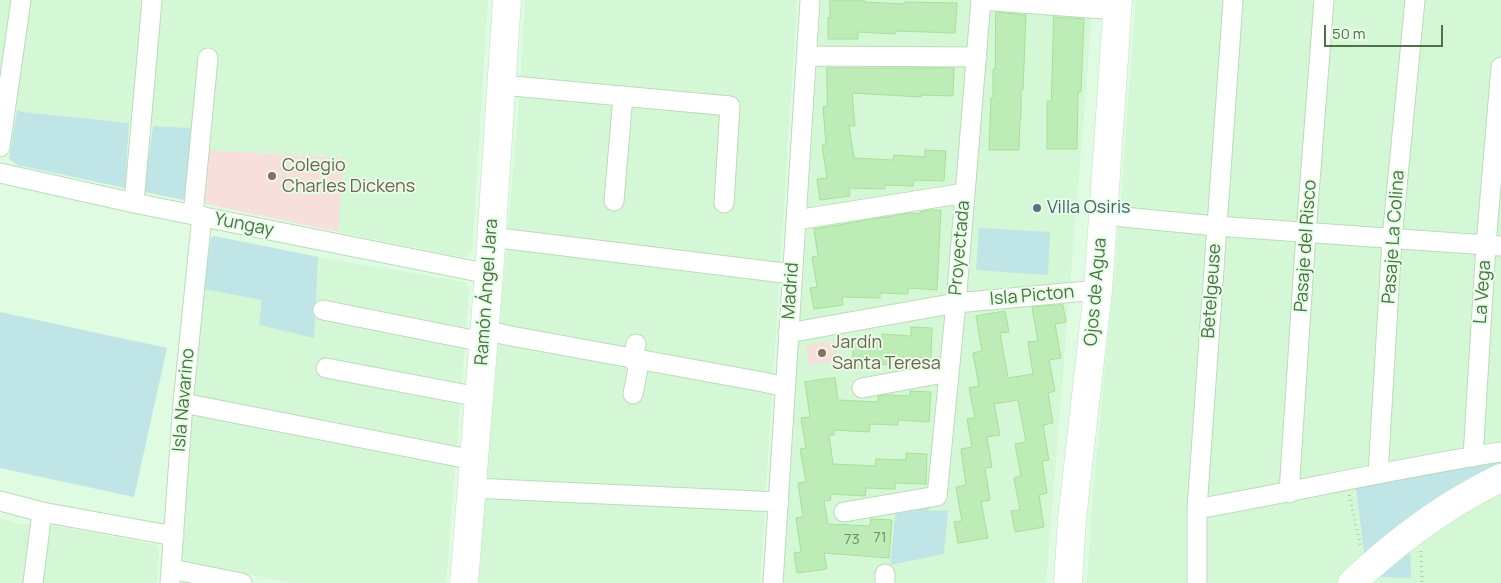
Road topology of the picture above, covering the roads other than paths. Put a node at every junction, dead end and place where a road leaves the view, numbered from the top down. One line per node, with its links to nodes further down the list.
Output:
1 (21, 0): 16 (street)
2 (152, 0): 20 (street)
3 (507, 0): 14 (main road, Ramón Ángel Jara)
4 (810, 0): 10 (street, Madrid)
5 (981, 0): 9 (street); 11 (street, Proyectada)
6 (1233, 0): 25 (street, Betelgeuse)
7 (1324, 0): 26 (street, Pasaje del Risco)
8 (1415, 0): 28 (street, Pasaje La Colina)
9 (1118, 5): 23 (main road, Ojos de Agua)
10 (806, 56): 11 (street); 24 (street, Madrid)
11 (977, 57): 18 (street, Proyectada)
12 (208, 58): 22 (street, Isla Navarino)
13 (1501, 67): 29 (street, La Vega)
14 (502, 85): 15 (street); 27 (main road, Ramón Ángel Jara)
15 (623, 96): 19 (street); 21 (street)
16 (0, 147)
17 (0, 173): 20 (street, Yungay)
18 (965, 193): 24 (street); 33 (street, Proyectada)
19 (614, 201)
20 (134, 203): 22 (street, Yungay)
21 (724, 203)
22 (198, 215): 30 (street, Yungay); 44 (street, Isla Navarino)
23 (1103, 215): 25 (street); 32 (main road, Ojos de Agua)
24 (796, 220): 31 (street, Madrid)
25 (1216, 226): 26 (street); 54 (street, Betelgeuse)
26 (1306, 233): 28 (street); 51 (street, Pasaje del Risco)
27 (491, 237): 30 (main road, Ramón Ángel Jara); 31 (street)
28 (1392, 239): 29 (street); 48 (street, Pasaje La Colina)
29 (1494, 246): 46 (street, La Vega)
30 (489, 274): 36 (main road, Ramón Ángel Jara)
31 (792, 274): 35 (street, Madrid)
32 (1098, 290): 33 (street, Isla Picton); 64 (main road, Ojos de Agua)
33 (956, 303): 35 (street, Isla Picton); 39 (street, Proyectada)
34 (323, 310): 36 (street)
35 (788, 333): 40 (street, Madrid)
36 (484, 336): 37 (street); 43 (main road, Ramón Ángel Jara)
37 (634, 351): 40 (street); 42 (street)
38 (326, 368): 43 (street)
39 (949, 372): 41 (street); 56 (street, Proyectada)
40 (785, 387): 53 (street, Madrid)
41 (862, 388)
42 (633, 394)
43 (479, 397): 47 (main road, Ramón Ángel Jara)
44 (183, 403): 47 (street); 57 (street, Isla Navarino)
45 (1501, 452): 46 (street)
46 (1473, 457): 48 (street)
47 (474, 460): 50 (main road, Ramón Ángel Jara)
48 (1378, 474): 51 (street)
49 (1501, 478): 59 (main road)
50 (472, 488): 53 (street); 62 (main road, Ramón Ángel Jara)
51 (1289, 493): 54 (street)
52 (0, 501): 55 (street)
53 (779, 502): 63 (street, Madrid)
54 (1197, 509): 65 (street, Betelgeuse)
55 (42, 512): 57 (street); 60 (street)
56 (844, 512)
57 (174, 536): 58 (street, Isla Navarino)
58 (170, 576): 61 (street)
59 (1359, 576)
60 (33, 583)
61 (242, 583)
62 (464, 583)
63 (773, 583)
64 (1068, 583)
65 (1197, 583)

